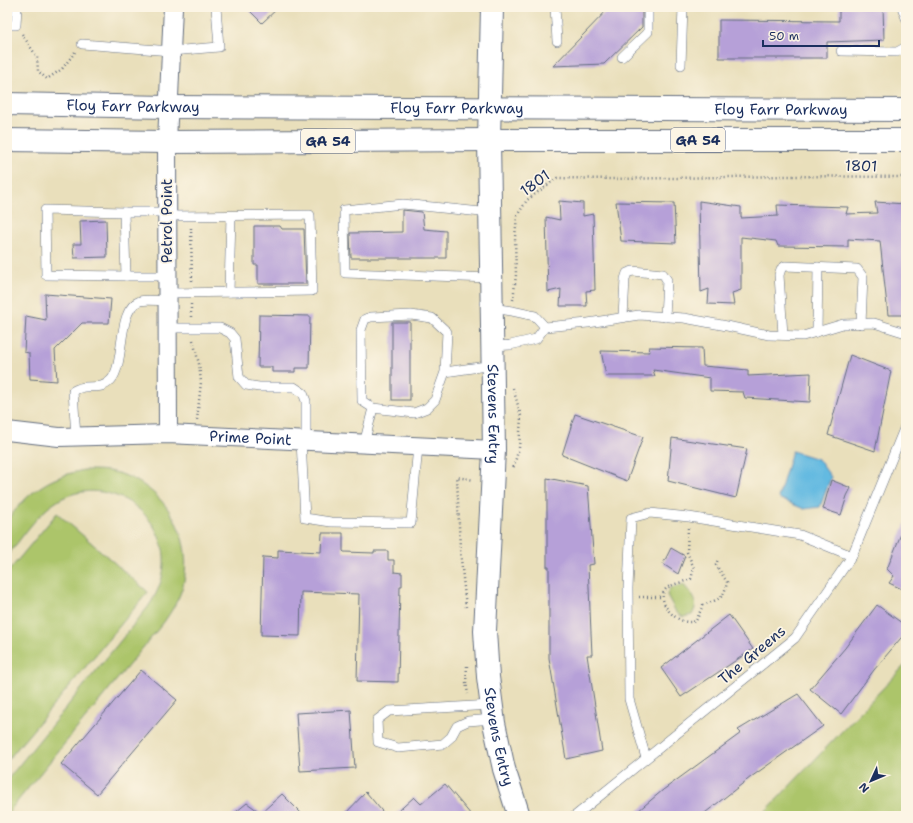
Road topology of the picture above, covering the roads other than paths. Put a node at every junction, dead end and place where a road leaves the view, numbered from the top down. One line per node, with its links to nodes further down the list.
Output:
1 (17, 7): 10 (lane)
2 (173, 7): 14 (street, Petrol Point)
3 (216, 7): 14 (lane)
4 (492, 7): 20 (main road, Stevens Entry)
5 (555, 7): 11 (lane)
6 (648, 7): 16 (lane)
7 (683, 7): 17 (lane)
8 (902, 7): 9 (lane)
9 (906, 18)
10 (12, 25)
11 (557, 41)
12 (82, 44): 14 (lane)
13 (906, 47): 15 (lane)
14 (171, 51): 19 (street, Petrol Point)
15 (840, 51)
16 (622, 57)
17 (681, 65)
18 (7, 104): 19 (main road, Floy Farr Parkway / GA 54)
19 (168, 107): 20 (main road, Floy Farr Parkway / GA 54); 25 (street, Petrol Point)
20 (490, 108): 21 (main road, Floy Farr Parkway / GA 54); 23 (main road, Stevens Entry)
21 (906, 110)
22 (7, 140): 25 (main road, Floy Farr Parkway / GA 54)
23 (489, 140): 24 (main road, Floy Farr Parkway / GA 54); 25 (main road, Floy Farr Parkway / GA 54); 28 (main road, Stevens Entry)
24 (906, 140)
25 (167, 142): 27 (street, Petrol Point)
26 (124, 212): 27 (lane); 31 (lane); 31 (lane)
27 (167, 214): 29 (lane); 33 (street, Petrol Point)
28 (491, 214): 32 (main road, Stevens Entry); 32 (lane)
29 (231, 216): 34 (lane); 34 (lane)
30 (818, 267): 38 (lane); 41 (lane); 43 (lane)
31 (126, 276): 33 (lane)
32 (492, 278): 35 (main road, Stevens Entry)
33 (167, 290): 34 (lane); 40 (street, Petrol Point); 50 (lane)
34 (229, 292)
35 (502, 309): 39 (lane); 44 (main road, Stevens Entry)
36 (623, 317): 37 (lane); 37 (lane); 39 (lane)
37 (664, 317): 43 (lane)
38 (861, 324): 41 (lane); 42 (lane)
39 (545, 327): 44 (lane)
40 (168, 328): 49 (street, Petrol Point); 51 (lane)
41 (817, 332): 43 (lane)
42 (906, 333)
43 (783, 335)
44 (493, 355): 45 (lane); 54 (main road, Stevens Entry)
45 (445, 372): 46 (lane); 46 (lane)
46 (373, 408): 52 (lane)
47 (906, 424): 55 (lane, The Greens)
48 (7, 431): 50 (street, Prime Point)
49 (168, 434): 50 (street, Prime Point); 51 (street, Prime Point)
50 (76, 437)
51 (303, 441): 52 (street, Prime Point); 53 (lane)
52 (364, 444): 53 (street, Prime Point)
53 (418, 446): 54 (street, Prime Point)
54 (494, 450): 56 (main road, Stevens Entry)
55 (852, 556): 57 (lane, The Greens); 57 (lane)
56 (492, 712): 56 (lane); 58 (main road, Stevens Entry)
57 (646, 758): 59 (lane, The Greens)
58 (519, 816)
59 (575, 816)

